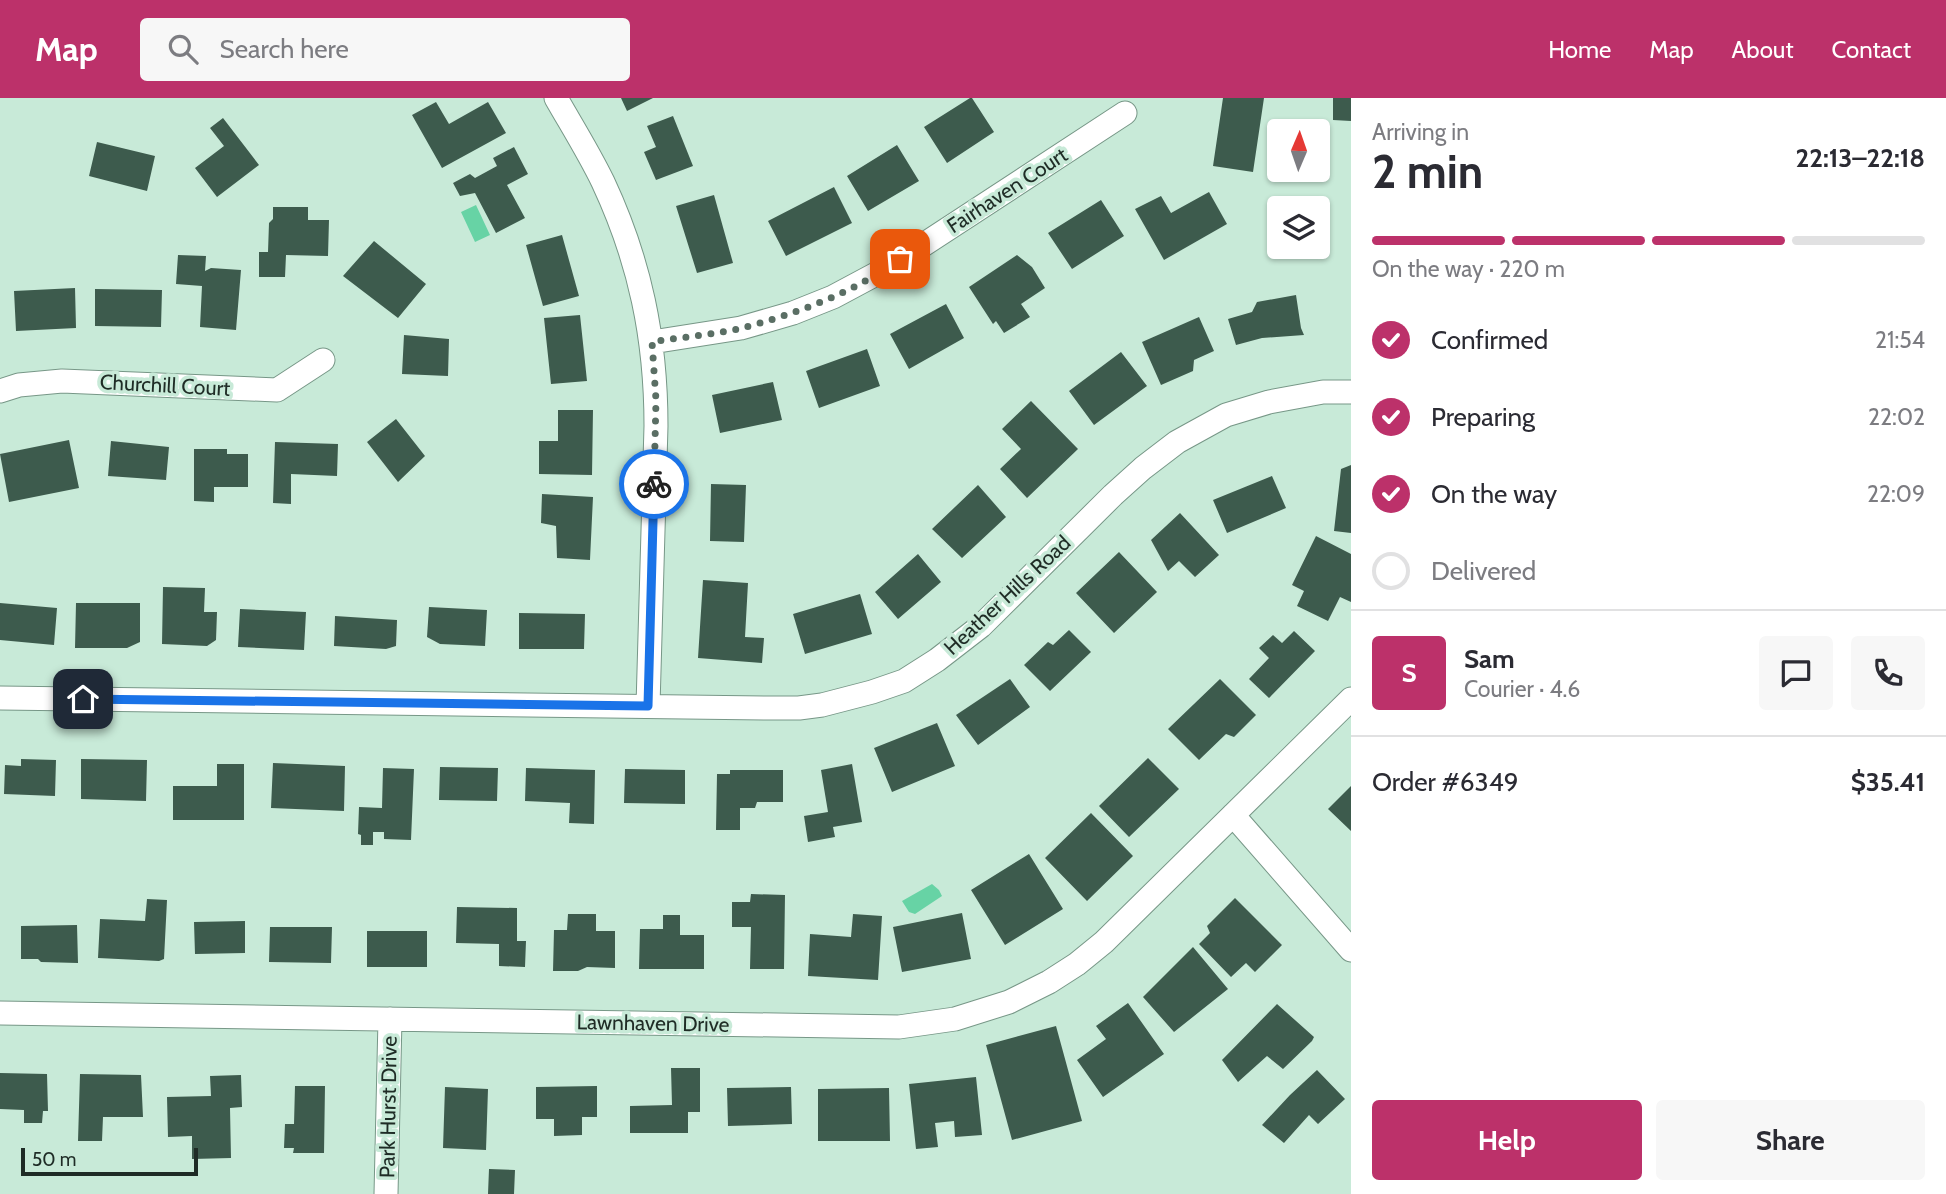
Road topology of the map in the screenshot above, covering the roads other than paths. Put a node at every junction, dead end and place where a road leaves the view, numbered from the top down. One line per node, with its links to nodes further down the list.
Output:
1 (556, 98): 3 (street)
2 (1125, 113): 3 (street, Fairhaven Court)
3 (652, 342): 9 (street)
4 (323, 360): 5 (street, Churchill Court)
5 (0, 391)
6 (1351, 392): 9 (street, Heather Hills Road)
7 (0, 698): 9 (street, Heather Hills Road)
8 (1351, 699): 10 (street, Lawnhaven Drive)
9 (648, 706)
10 (1233, 815): 11 (street); 13 (street, Lawnhaven Drive)
11 (1351, 950)
12 (0, 1013): 13 (street, Lawnhaven Drive)
13 (390, 1019): 14 (street, Park Hurst Drive)
14 (386, 1194)

